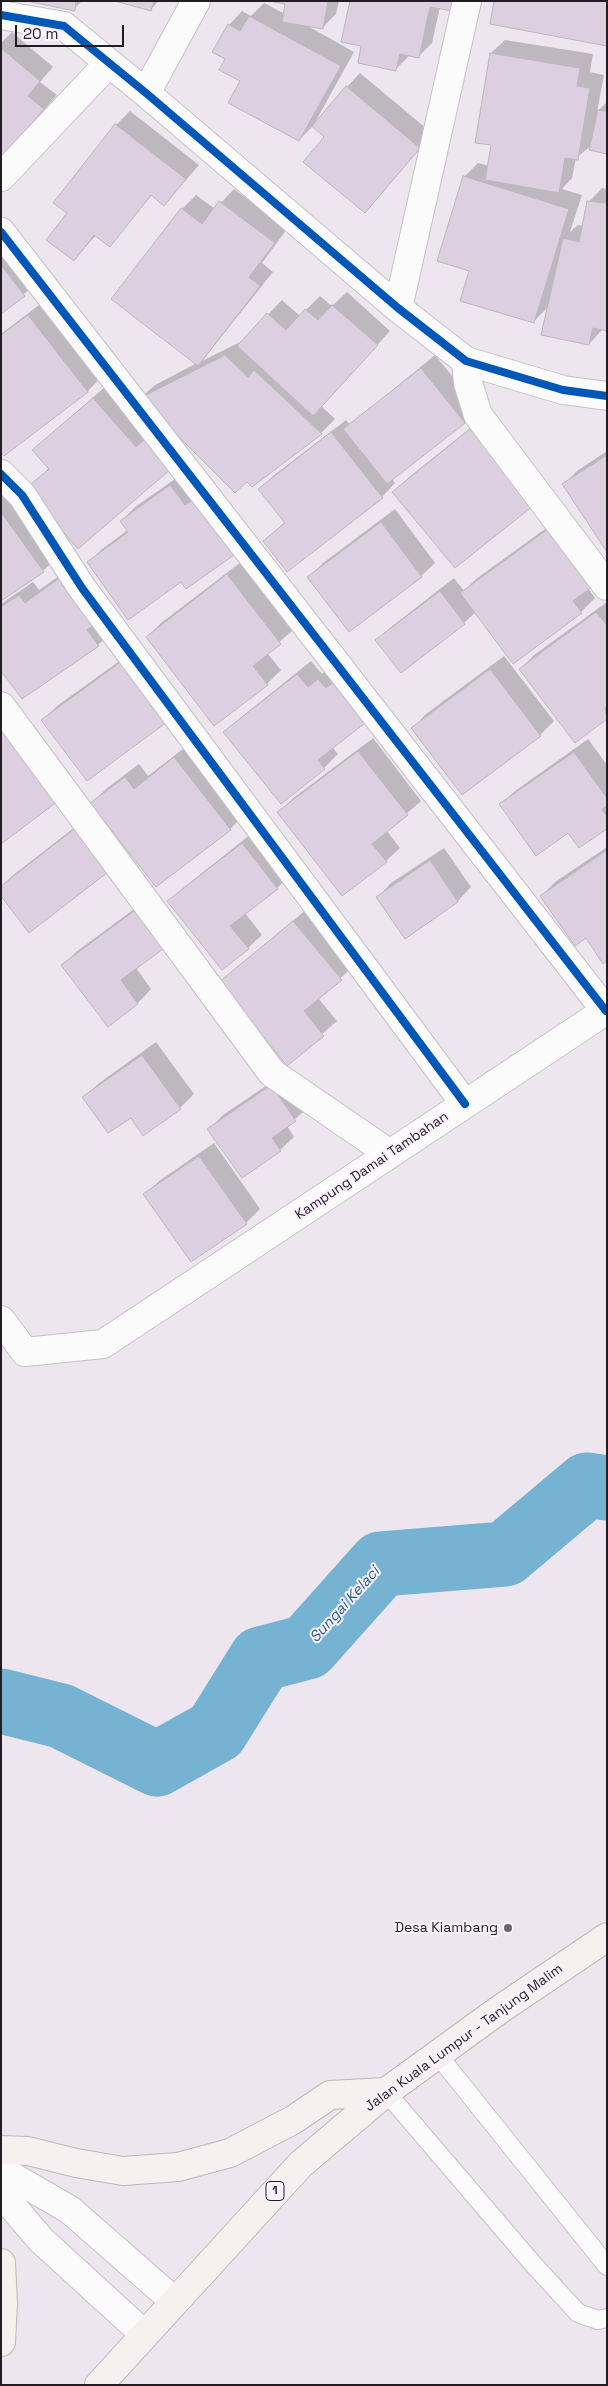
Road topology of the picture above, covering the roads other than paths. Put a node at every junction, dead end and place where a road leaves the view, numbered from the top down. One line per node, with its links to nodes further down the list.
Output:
1 (196, 1): 5 (street)
2 (467, 1): 8 (street)
3 (1, 15): 4 (street)
4 (108, 64): 5 (street); 6 (street)
5 (146, 93): 8 (street)
6 (1, 177)
7 (1, 232): 14 (street)
8 (398, 308): 9 (street)
9 (466, 361): 10 (street); 12 (street)
10 (607, 396)
11 (1, 474): 15 (street)
12 (607, 586)
13 (1, 706): 16 (street)
14 (606, 1011): 15 (street, Kampung Damai Tambahan)
15 (464, 1104): 16 (street, Kampung Damai Tambahan)
16 (390, 1154): 17 (street, Kampung Damai Tambahan)
17 (1, 1320)
18 (607, 1937): 19 (main road, Jalan Kuala Lumpur - Tanjung Malim / 1)
19 (437, 2054): 20 (main road, Jalan Kuala Lumpur - Tanjung Malim / 1); 25 (lane)
20 (386, 2092): 21 (main road); 26 (main road, Jalan Kuala Lumpur - Tanjung Malim / 1); 27 (lane)
21 (1, 2150)
22 (1, 2170): 26 (street)
23 (1, 2193): 28 (street)
24 (1, 2263): 29 (main road)
25 (607, 2266)
26 (174, 2301): 28 (main road, Jalan Kuala Lumpur - Tanjung Malim / 1)
27 (607, 2318)
28 (144, 2334): 30 (main road, Jalan Kuala Lumpur - Tanjung Malim / 1)
29 (1, 2342)
30 (99, 2385)

